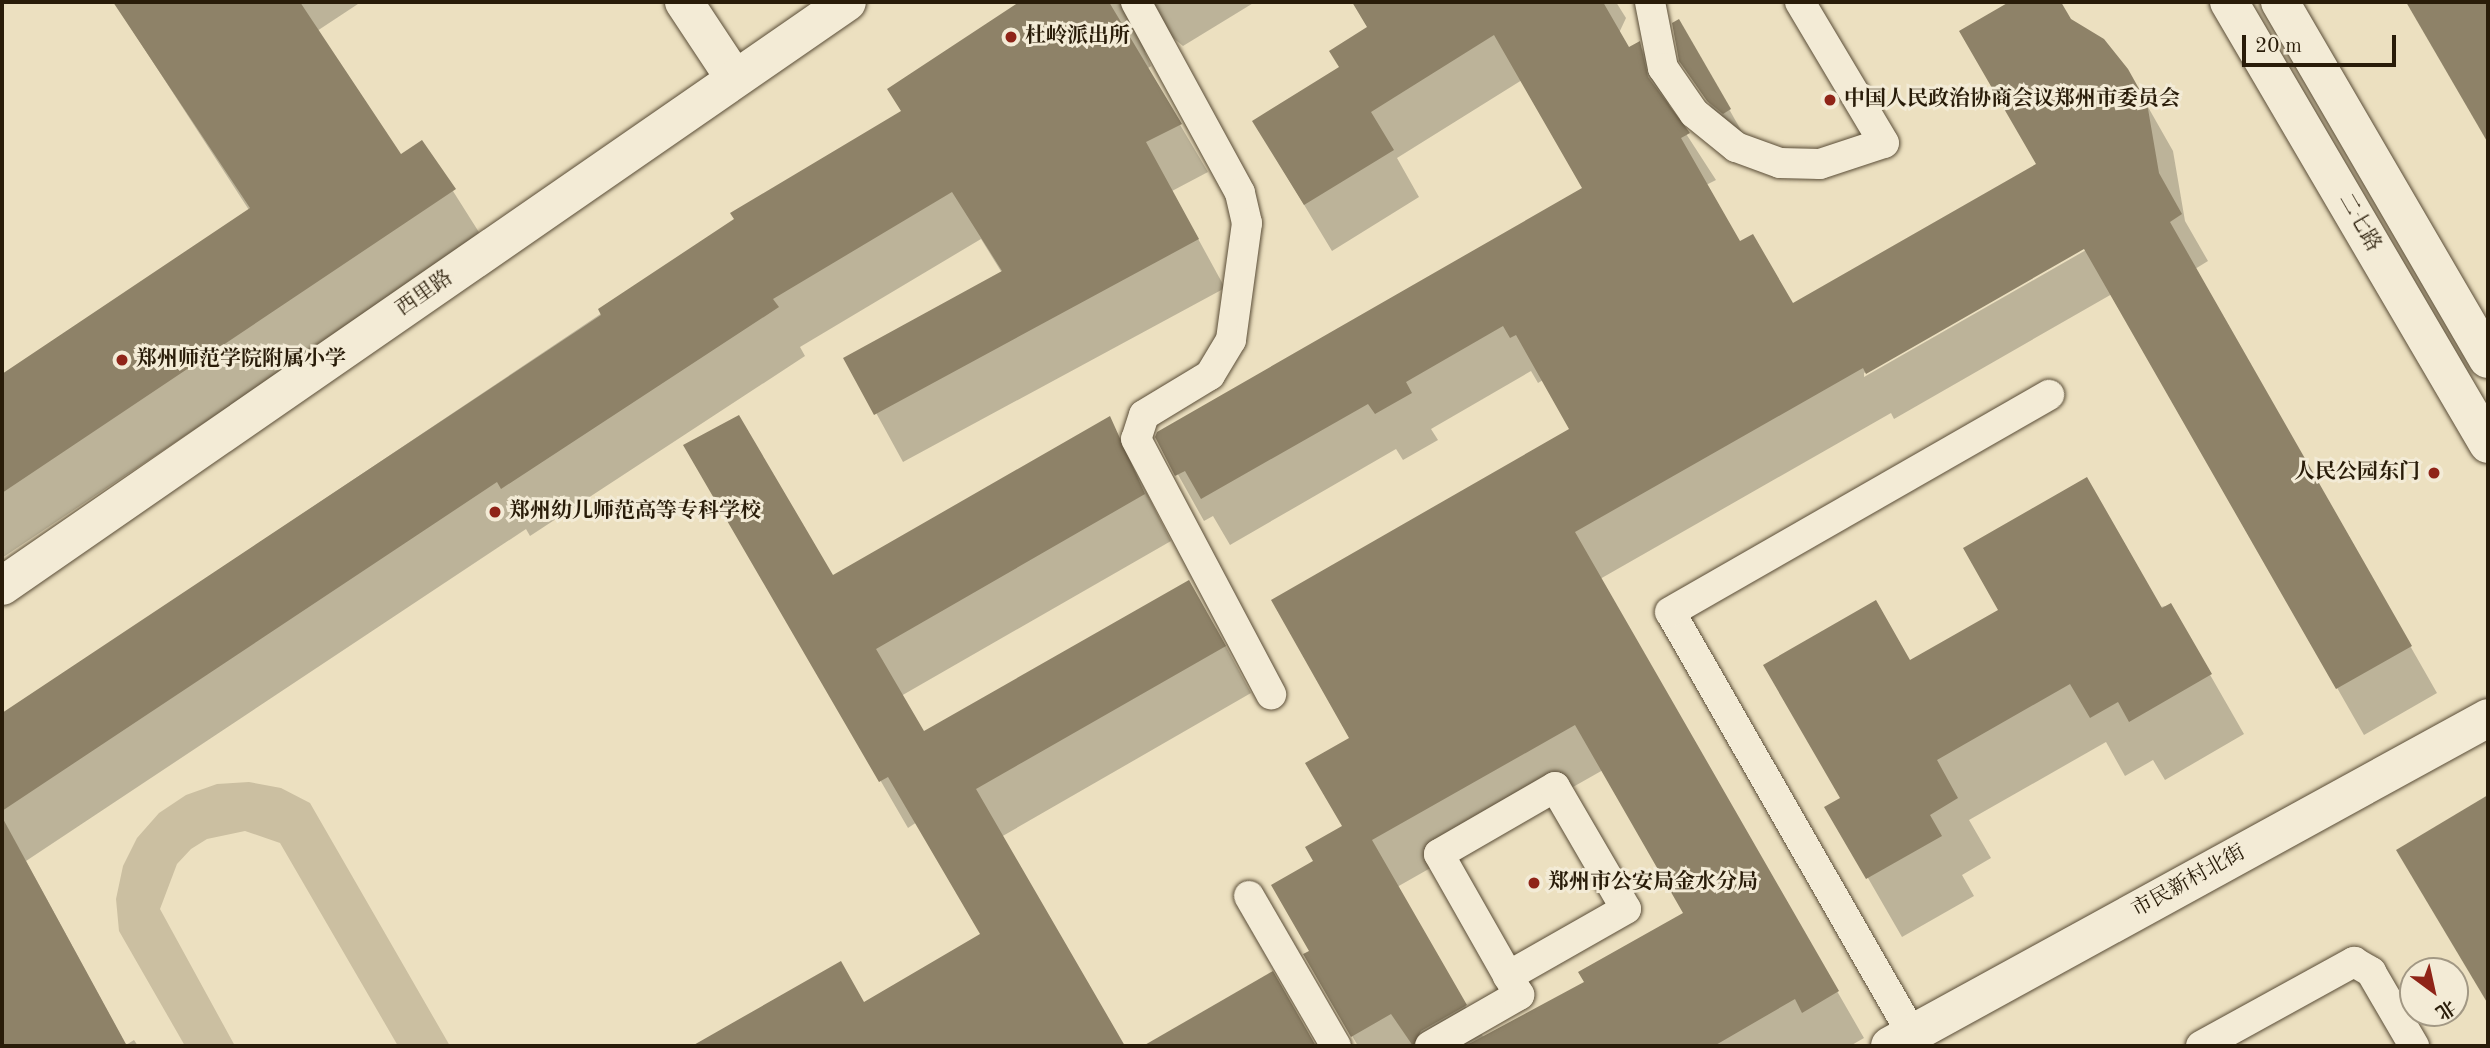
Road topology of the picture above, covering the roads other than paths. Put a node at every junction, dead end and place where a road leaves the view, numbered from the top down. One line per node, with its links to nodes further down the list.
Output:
1 (684, 2): 8 (street)
2 (847, 2): 8 (street, 西里路)
3 (1136, 2): 13 (lane)
4 (1650, 2): 7 (lane)
5 (2229, 2): 11 (street, 二七路)
6 (2280, 2): 9 (street, 二七路)
7 (1811, 6)
8 (735, 79): 12 (street, 西里路)
9 (2488, 359)
10 (2049, 395): 17 (lane)
11 (2488, 444)
12 (2, 586)
13 (1271, 694)
14 (2488, 718): 17 (street, 市民新村北街)
15 (1249, 896): 18 (lane)
16 (1508, 976): 16 (lane); 19 (lane)
17 (1901, 1040)
18 (1336, 1046)
19 (1430, 1046)
20 (2201, 1046): 21 (lane)
21 (2414, 1046)

